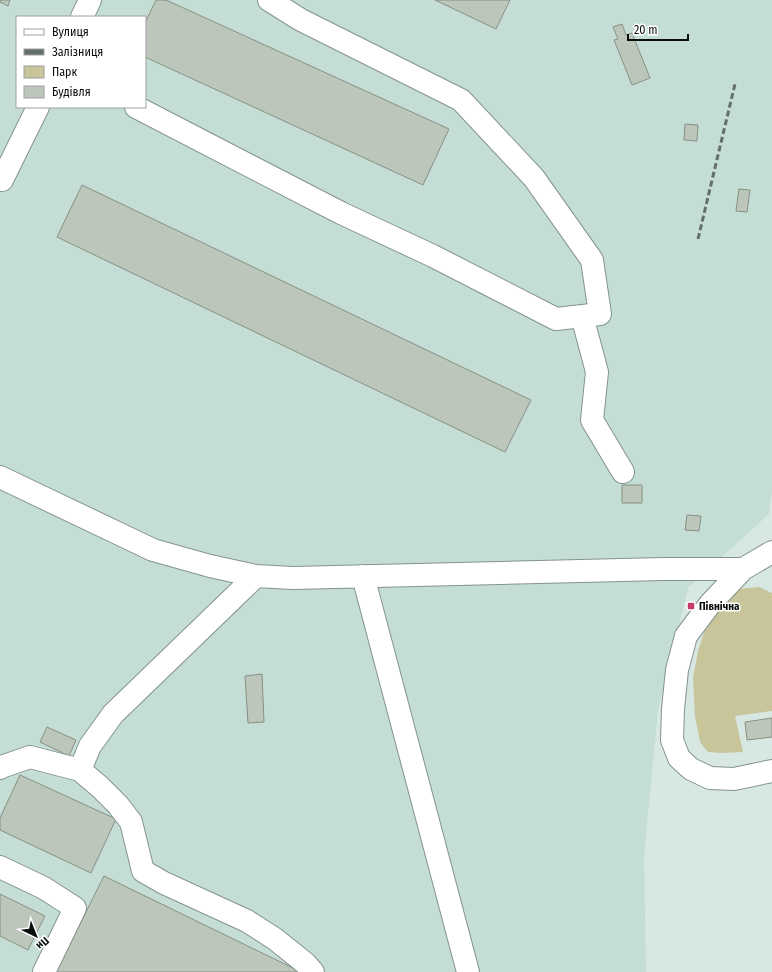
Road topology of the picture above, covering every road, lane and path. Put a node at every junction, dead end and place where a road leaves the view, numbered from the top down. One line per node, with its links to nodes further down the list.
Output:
1 (90, 0): 3 (street)
2 (269, 0): 7 (street)
3 (82, 16)
4 (38, 108): 6 (street)
5 (138, 108): 7 (street)
6 (2, 180)
7 (582, 316): 8 (street)
8 (623, 472)
9 (0, 477): 12 (street)
10 (772, 552): 11 (street)
11 (743, 569): 13 (street); 16 (street)
12 (256, 576): 13 (street); 15 (street)
13 (363, 576): 20 (street)
14 (0, 768): 15 (street)
15 (80, 770): 19 (street)
16 (772, 771)
17 (0, 867): 18 (street)
18 (44, 972)
19 (312, 972)
20 (468, 972)

